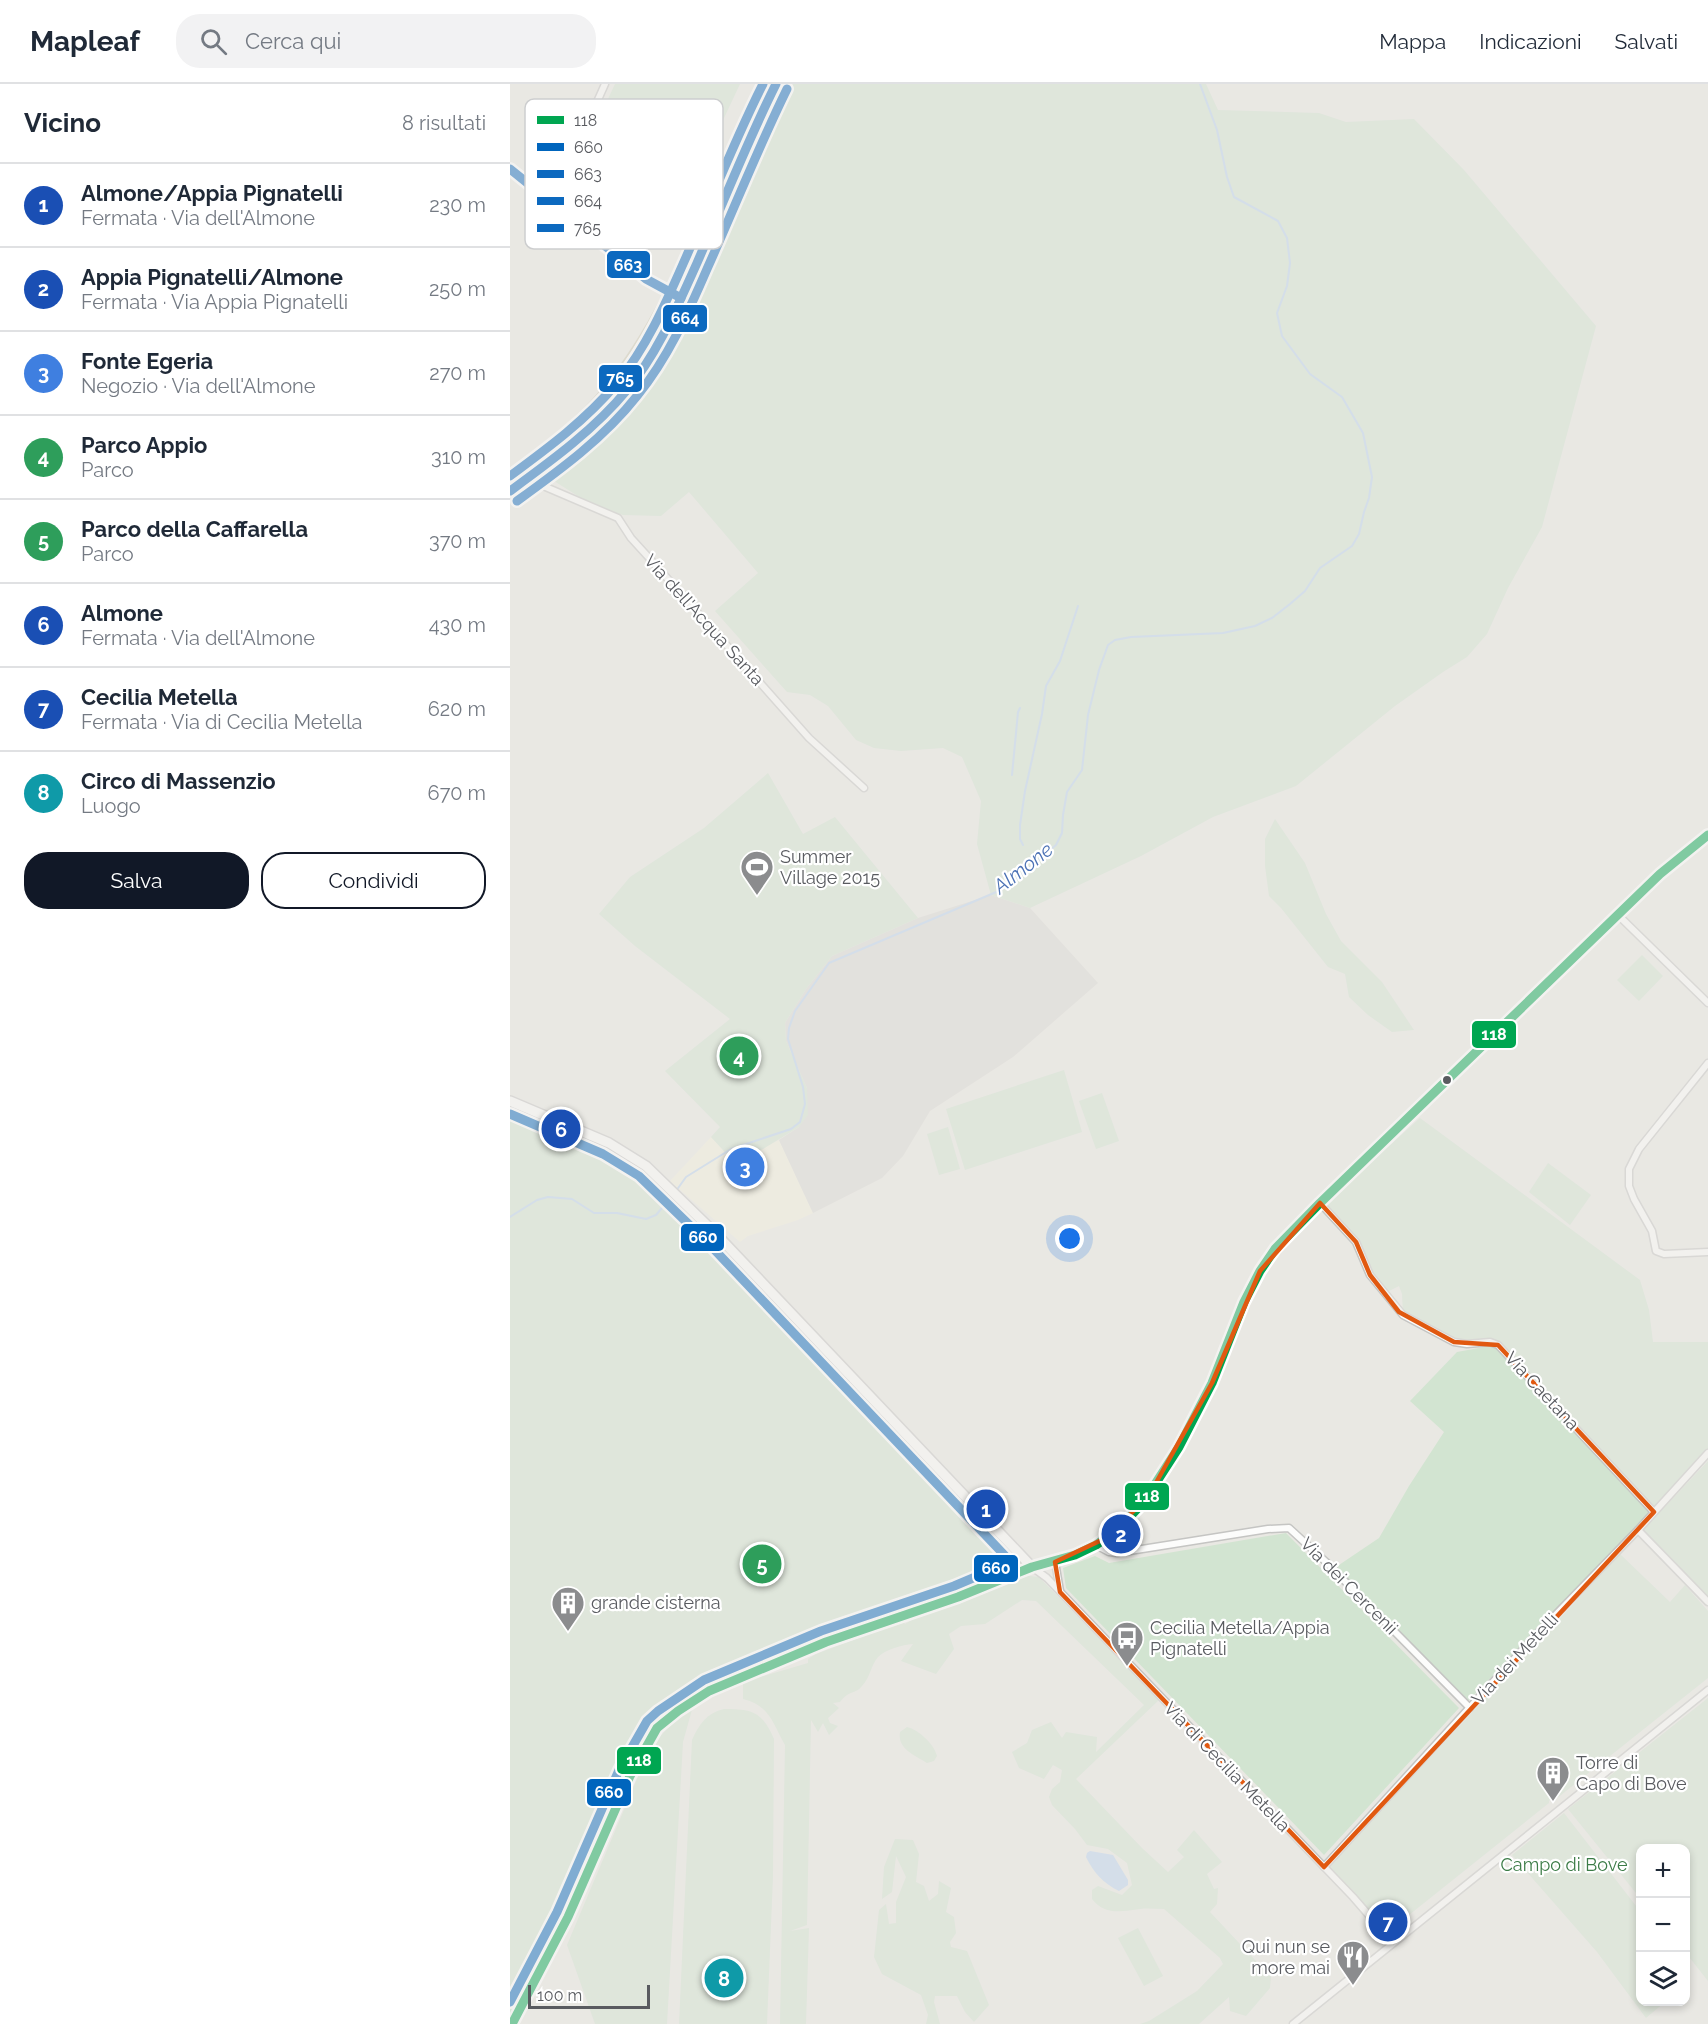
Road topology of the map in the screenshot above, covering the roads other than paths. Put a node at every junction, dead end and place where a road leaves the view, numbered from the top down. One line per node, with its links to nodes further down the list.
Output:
1 (605, 84): 4 (street)
2 (764, 84): 7 (main road)
3 (776, 84): 8 (main road)
4 (598, 99)
5 (510, 169): 6 (street)
6 (525, 181)
7 (723, 182)
8 (723, 196)
9 (609, 249): 12 (street)
10 (695, 249): 12 (main road)
11 (698, 249): 12 (main road)
12 (676, 295): 13 (main road); 14 (main road)
13 (510, 478)
14 (526, 478): 15 (main road); 16 (street, Via dell'Acqua Santa)
15 (510, 491)
16 (864, 788)
17 (1708, 835): 18 (street)
18 (1618, 915): 19 (street); 22 (street)
19 (1708, 1003)
20 (1708, 1063): 23 (street)
21 (510, 1101): 29 (main road)
22 (1320, 1203): 25 (street, Via Caetana); 27 (street)
23 (1708, 1252)
24 (1708, 1453): 25 (street, Via dei Metelli)
25 (1654, 1512): 26 (street, Via dei Metelli)
26 (1638, 1530): 31 (street); 33 (street, Via dei Metelli)
27 (1096, 1545): 28 (street); 33 (street, Via dei Cercenii)
28 (1055, 1562): 29 (street); 30 (street)
29 (1032, 1567): 30 (street, Via di Cecilia Metella); 36 (main road)
30 (1060, 1592): 34 (street, Via di Cecilia Metella)
31 (1708, 1602)
32 (1708, 1690): 35 (street)
33 (1470, 1708): 34 (street, Via dei Metelli)
34 (1324, 1867): 35 (street, Via di Cecilia Metella)
35 (1394, 1943): 37 (street)
36 (512, 2024)
37 (1293, 2024)

